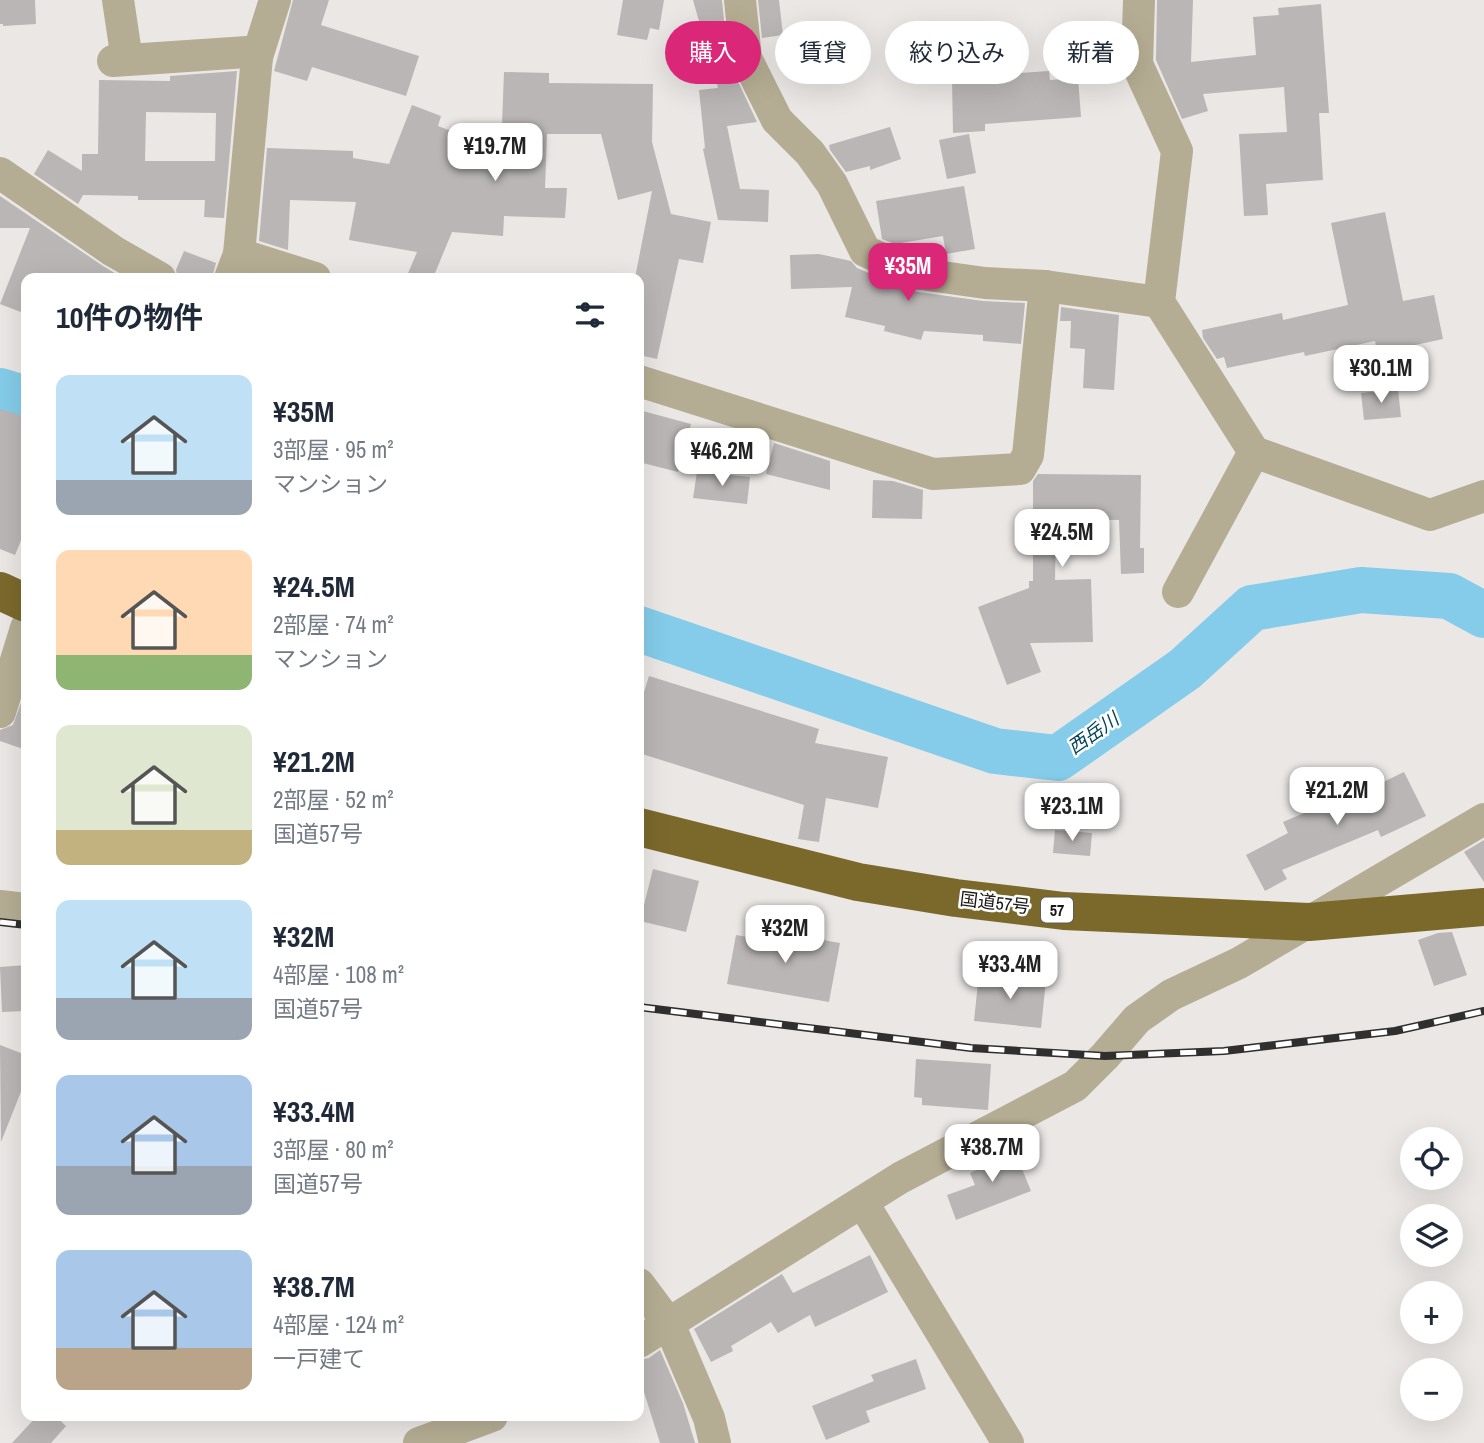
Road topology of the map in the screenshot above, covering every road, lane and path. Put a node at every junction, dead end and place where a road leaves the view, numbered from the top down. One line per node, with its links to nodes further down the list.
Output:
1 (118, 0): 5 (street)
2 (275, 0): 5 (street)
3 (740, 0): 10 (street)
4 (1139, 0): 11 (street)
5 (257, 57): 7 (street)
6 (0, 173): 8 (street)
7 (235, 266): 9 (street)
8 (151, 273)
9 (282, 273)
10 (1045, 286): 11 (street); 12 (street)
11 (1159, 302): 13 (street)
12 (644, 383)
13 (1254, 452): 14 (street); 16 (street)
14 (1484, 496)
15 (0, 591): 17 (highway)
16 (1178, 592)
17 (21, 601)
18 (21, 644): 19 (street)
19 (0, 712)
20 (1484, 819): 25 (street)
21 (644, 828): 25 (highway, 国道57号 / 57)
22 (0, 906): 24 (street)
23 (1484, 907): 25 (highway, 国道57号 / 57)
24 (21, 908)
25 (1309, 922): 26 (street)
26 (863, 1203): 28 (street); 33 (street)
27 (644, 1291): 28 (street)
28 (669, 1325): 29 (street); 32 (street)
29 (644, 1339)
30 (478, 1421): 31 (street)
31 (419, 1443)
32 (715, 1443)
33 (1008, 1443)

